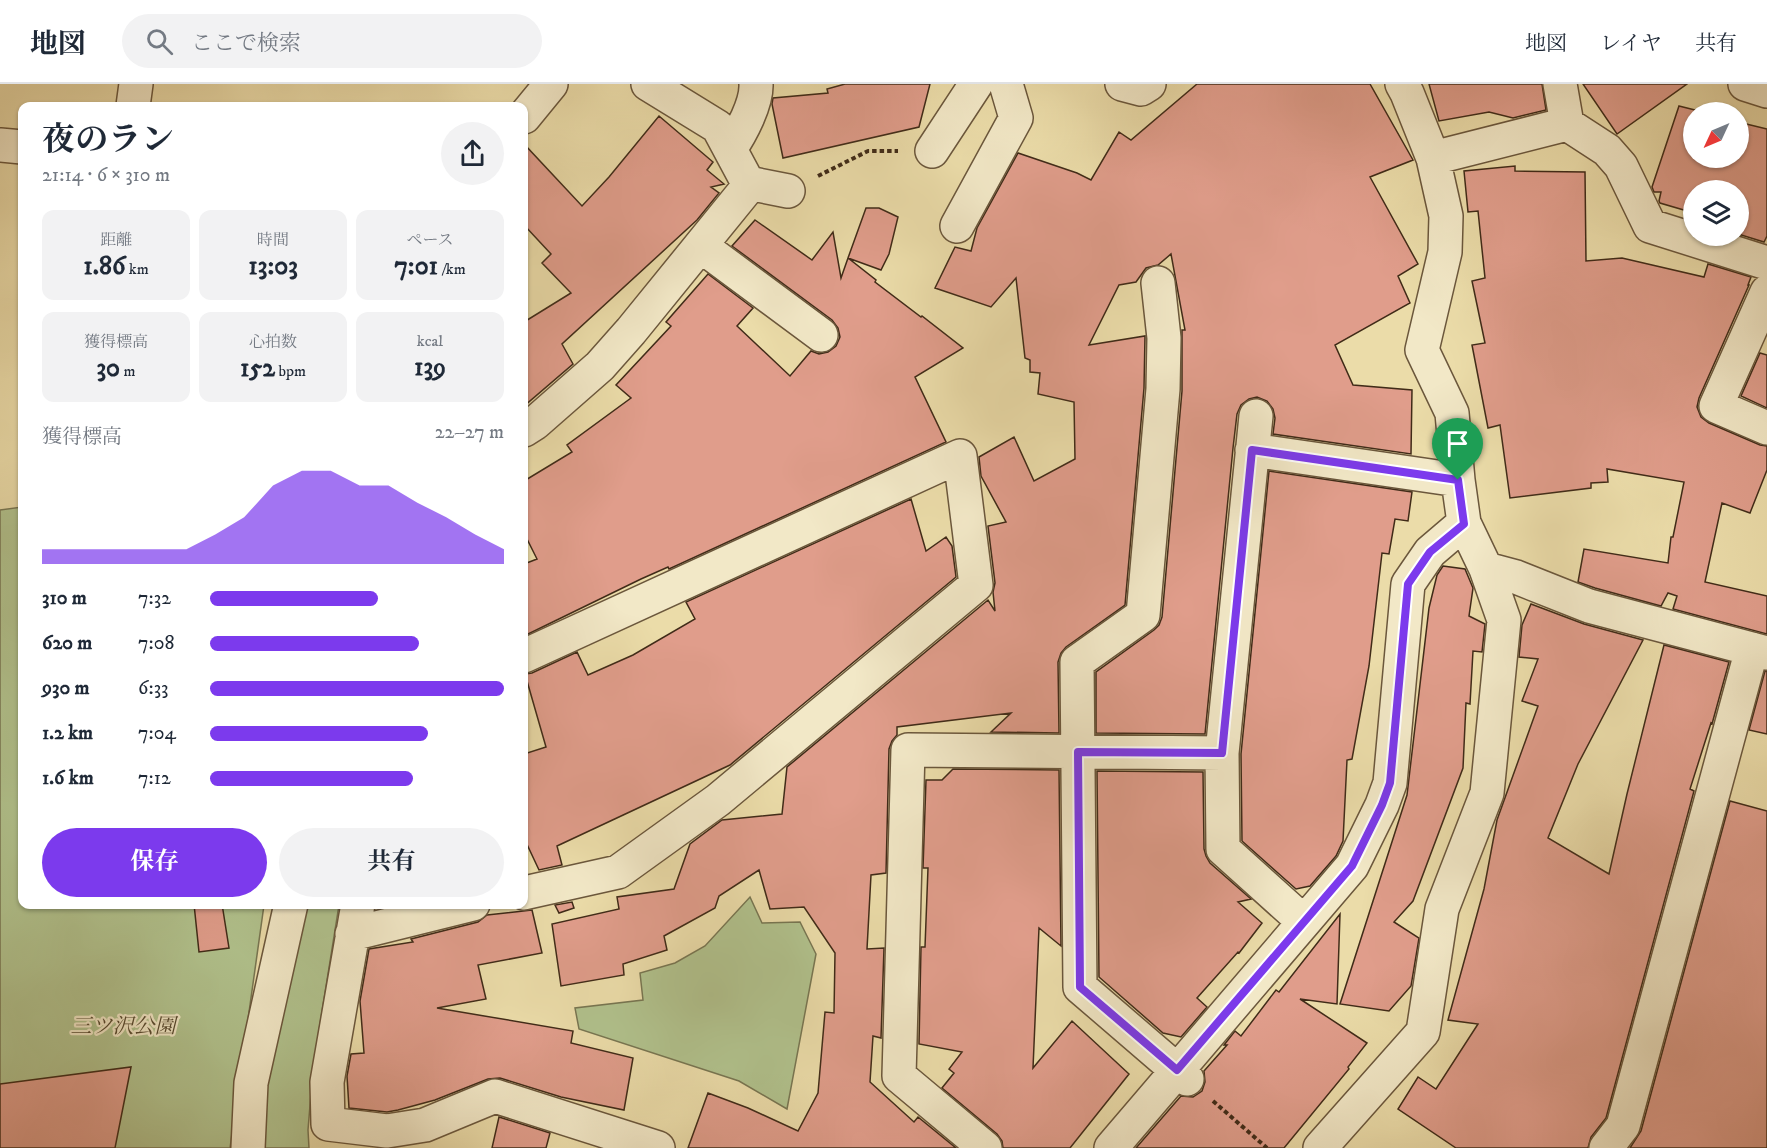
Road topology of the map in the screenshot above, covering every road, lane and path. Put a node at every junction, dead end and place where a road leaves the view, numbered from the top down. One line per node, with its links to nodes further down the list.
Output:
1 (136, 84): 13 (street)
2 (551, 84): 14 (street)
3 (648, 84): 18 (street)
4 (756, 84): 18 (street)
5 (976, 84): 19 (street)
6 (1006, 84): 23 (street)
7 (1122, 84): 8 (street)
8 (1149, 84)
9 (1402, 84): 20 (street)
10 (1560, 84): 15 (street)
11 (1745, 84): 12 (street)
12 (1767, 91)
13 (134, 102)
14 (528, 112)
15 (1567, 124): 20 (street); 25 (street)
16 (0, 145): 17 (street)
17 (18, 147)
18 (730, 149): 21 (street)
19 (932, 151): 22 (path)
20 (1432, 158): 33 (street)
21 (748, 183): 22 (street); 24 (street)
22 (788, 191)
23 (957, 226)
24 (701, 246): 28 (street); 30 (street)
25 (1767, 263)
26 (1158, 283): 38 (street)
27 (1767, 292): 31 (street)
28 (821, 336)
29 (1256, 417): 32 (street)
30 (528, 427)
31 (1767, 428)
32 (1252, 450): 33 (street); 39 (street)
33 (1458, 480): 34 (street)
34 (1464, 524): 35 (street); 44 (street)
35 (1486, 569): 36 (street); 51 (street)
36 (1760, 651): 52 (street)
37 (528, 654): 40 (street)
38 (1078, 752): 39 (street); 45 (street); 48 (street)
39 (1222, 753): 44 (street)
40 (528, 892)
41 (290, 909): 47 (street)
42 (434, 909): 43 (street)
43 (355, 919): 46 (street)
44 (1304, 922): 45 (street)
45 (1182, 1074): 49 (street); 50 (path)
46 (645, 1146)
47 (248, 1148)
48 (985, 1148)
49 (1111, 1148)
50 (1267, 1148)
51 (1320, 1148)
52 (1606, 1148)

